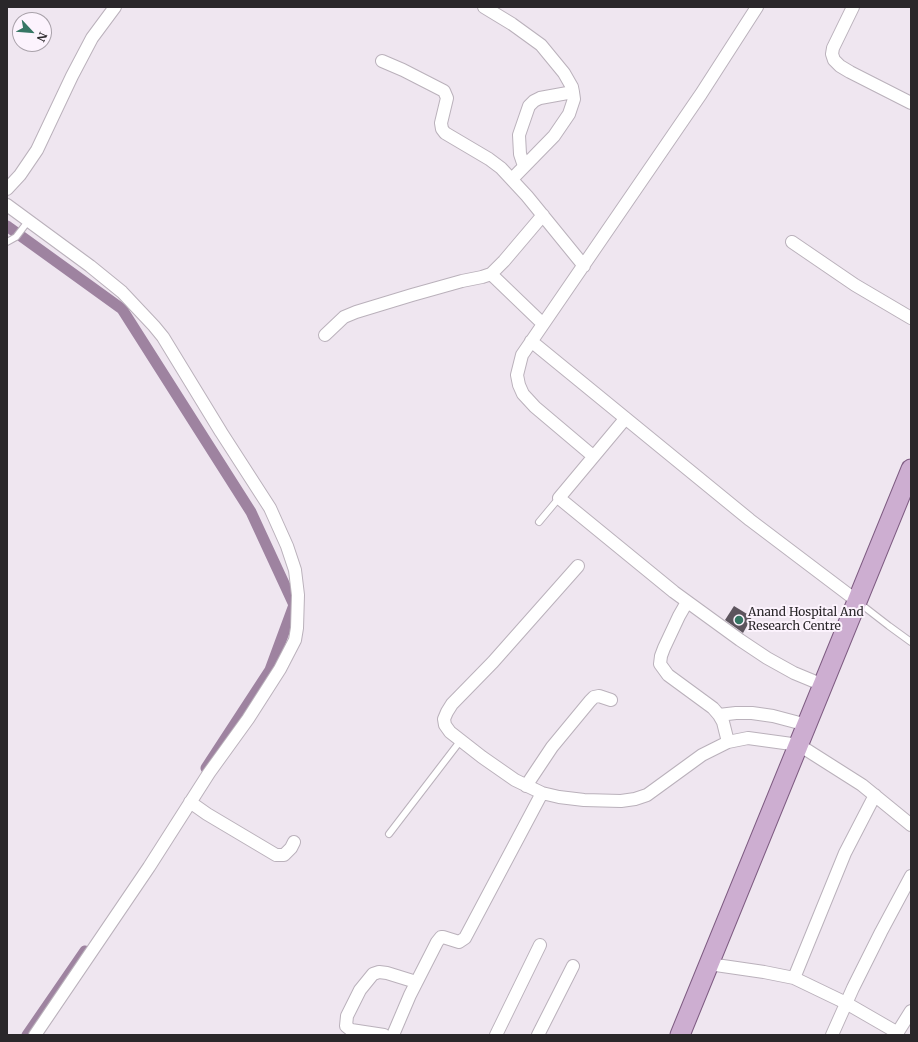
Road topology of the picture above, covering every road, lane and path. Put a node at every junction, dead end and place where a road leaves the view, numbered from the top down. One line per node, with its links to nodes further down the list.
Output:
1 (115, 7): 10 (street)
2 (484, 7): 6 (street)
3 (757, 7): 16 (street)
4 (853, 7): 7 (street)
5 (382, 61): 9 (street)
6 (573, 92): 8 (street); 8 (street)
7 (911, 103)
8 (524, 166): 9 (street)
9 (512, 179): 12 (street)
10 (7, 189)
11 (7, 205): 13 (street)
12 (543, 215): 16 (street); 17 (street)
13 (26, 224): 14 (lane); 41 (street)
14 (7, 242)
15 (792, 242): 18 (street)
16 (584, 266): 19 (street)
17 (491, 274): 19 (street); 20 (street)
18 (911, 318)
19 (543, 324): 21 (street)
20 (325, 334)
21 (531, 341): 22 (street); 23 (street)
22 (626, 419): 23 (street); 28 (street)
23 (593, 456): 25 (street)
24 (911, 469): 28 (main road)
25 (559, 498): 26 (lane); 29 (street)
26 (539, 522)
27 (578, 566): 35 (street)
28 (857, 601): 30 (lane); 31 (main road)
29 (687, 602): 31 (street); 33 (street)
30 (911, 642)
31 (823, 685): 34 (main road)
32 (611, 700): 38 (street)
33 (719, 715): 34 (street); 36 (street)
34 (807, 725): 37 (main road)
35 (461, 740): 38 (street); 43 (lane)
36 (728, 742): 37 (street); 39 (street)
37 (799, 745): 40 (street); 47 (main road)
38 (526, 786): 39 (street)
39 (542, 793): 50 (street)
40 (875, 795): 42 (street); 49 (street)
41 (190, 802): 44 (street); 54 (street)
42 (911, 825)
43 (389, 834)
44 (294, 842)
45 (911, 876): 51 (street)
46 (540, 945): 57 (street)
47 (709, 964): 49 (street); 59 (main road)
48 (573, 966): 58 (street)
49 (794, 978): 51 (street)
50 (416, 982): 55 (street); 56 (street)
51 (846, 1003): 53 (street); 60 (street)
52 (911, 1011): 53 (street)
53 (897, 1034)
54 (35, 1035)
55 (384, 1035)
56 (393, 1035)
57 (496, 1035)
58 (538, 1035)
59 (680, 1035)
60 (832, 1035)

